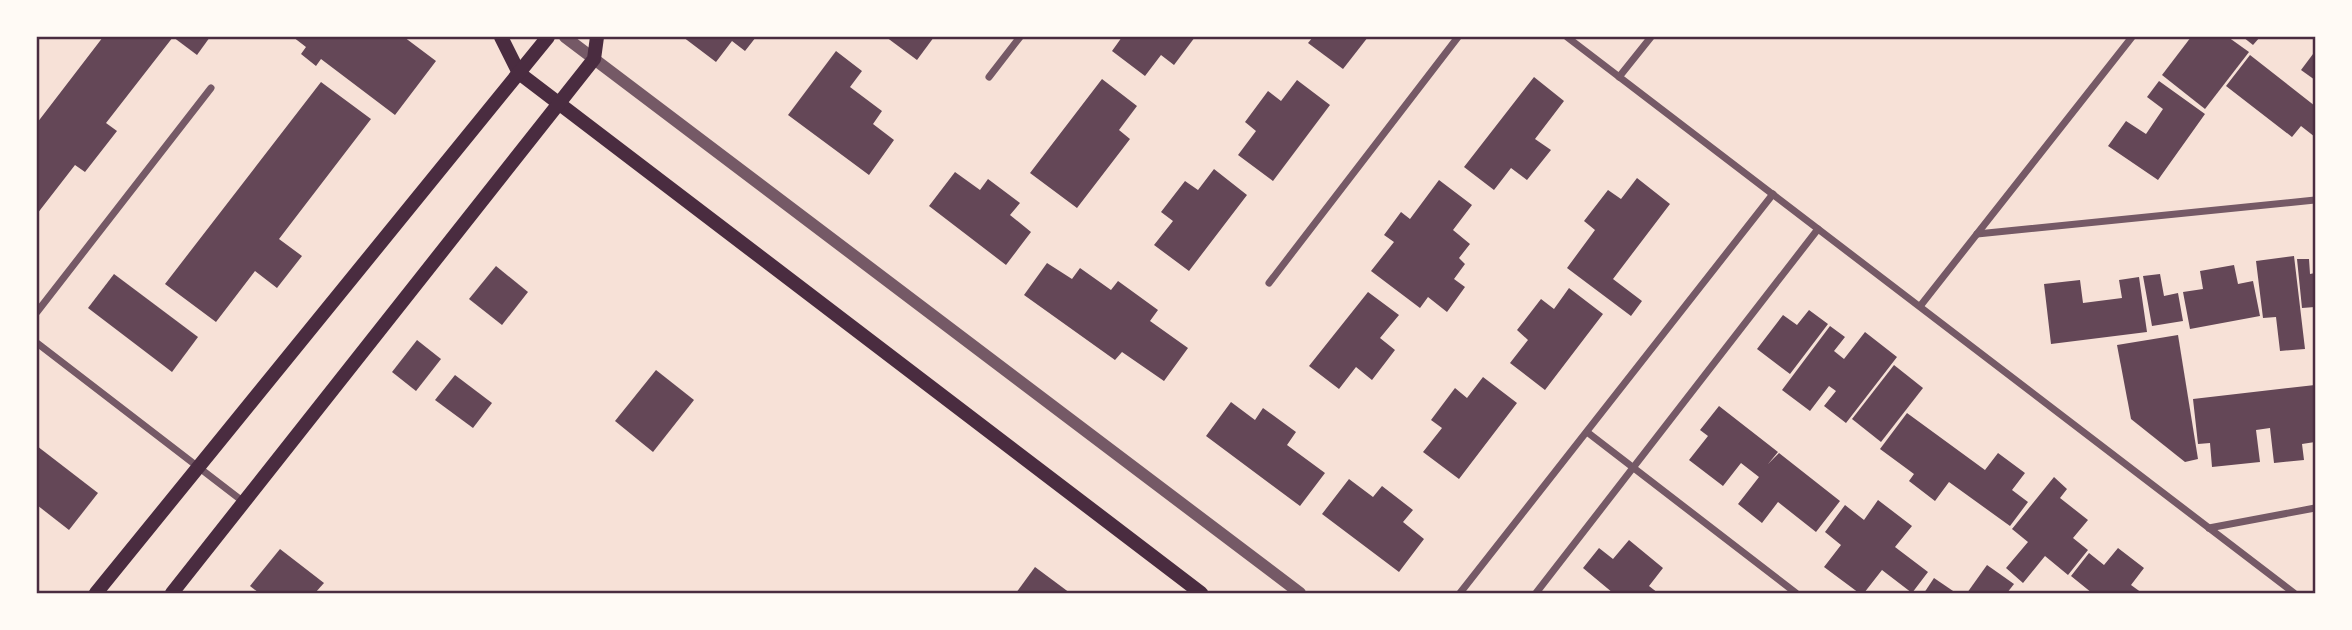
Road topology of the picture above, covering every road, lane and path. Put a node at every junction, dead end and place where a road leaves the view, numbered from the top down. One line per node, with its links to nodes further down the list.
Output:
1 (501, 37): 11 (main road)
2 (548, 37): 11 (main road)
3 (565, 37): 10 (street)
4 (597, 37): 10 (main road)
5 (1020, 37): 12 (street)
6 (1458, 37): 20 (street)
7 (1567, 37): 13 (street)
8 (1651, 37): 13 (street)
9 (2132, 37): 19 (street)
10 (594, 59): 15 (main road); 33 (street)
11 (519, 73): 15 (main road); 25 (main road)
12 (989, 77)
13 (1619, 77): 16 (street)
14 (211, 88): 22 (street)
15 (558, 104): 27 (main road); 32 (main road)
16 (1773, 194): 18 (street); 24 (street)
17 (2315, 200): 19 (street)
18 (1818, 229): 21 (street); 26 (street)
19 (1977, 234): 21 (street)
20 (1269, 283)
21 (1921, 306): 29 (street)
22 (37, 312)
23 (37, 343): 25 (street)
24 (1587, 432): 26 (street); 34 (street)
25 (199, 467): 27 (street); 30 (main road)
26 (1632, 467): 35 (street); 36 (street)
27 (245, 504): 31 (main road)
28 (2315, 508): 29 (street)
29 (2209, 528): 37 (street)
30 (96, 593)
31 (172, 593)
32 (1201, 593)
33 (1300, 593)
34 (1460, 593)
35 (1536, 593)
36 (1796, 593)
37 (2294, 593)

